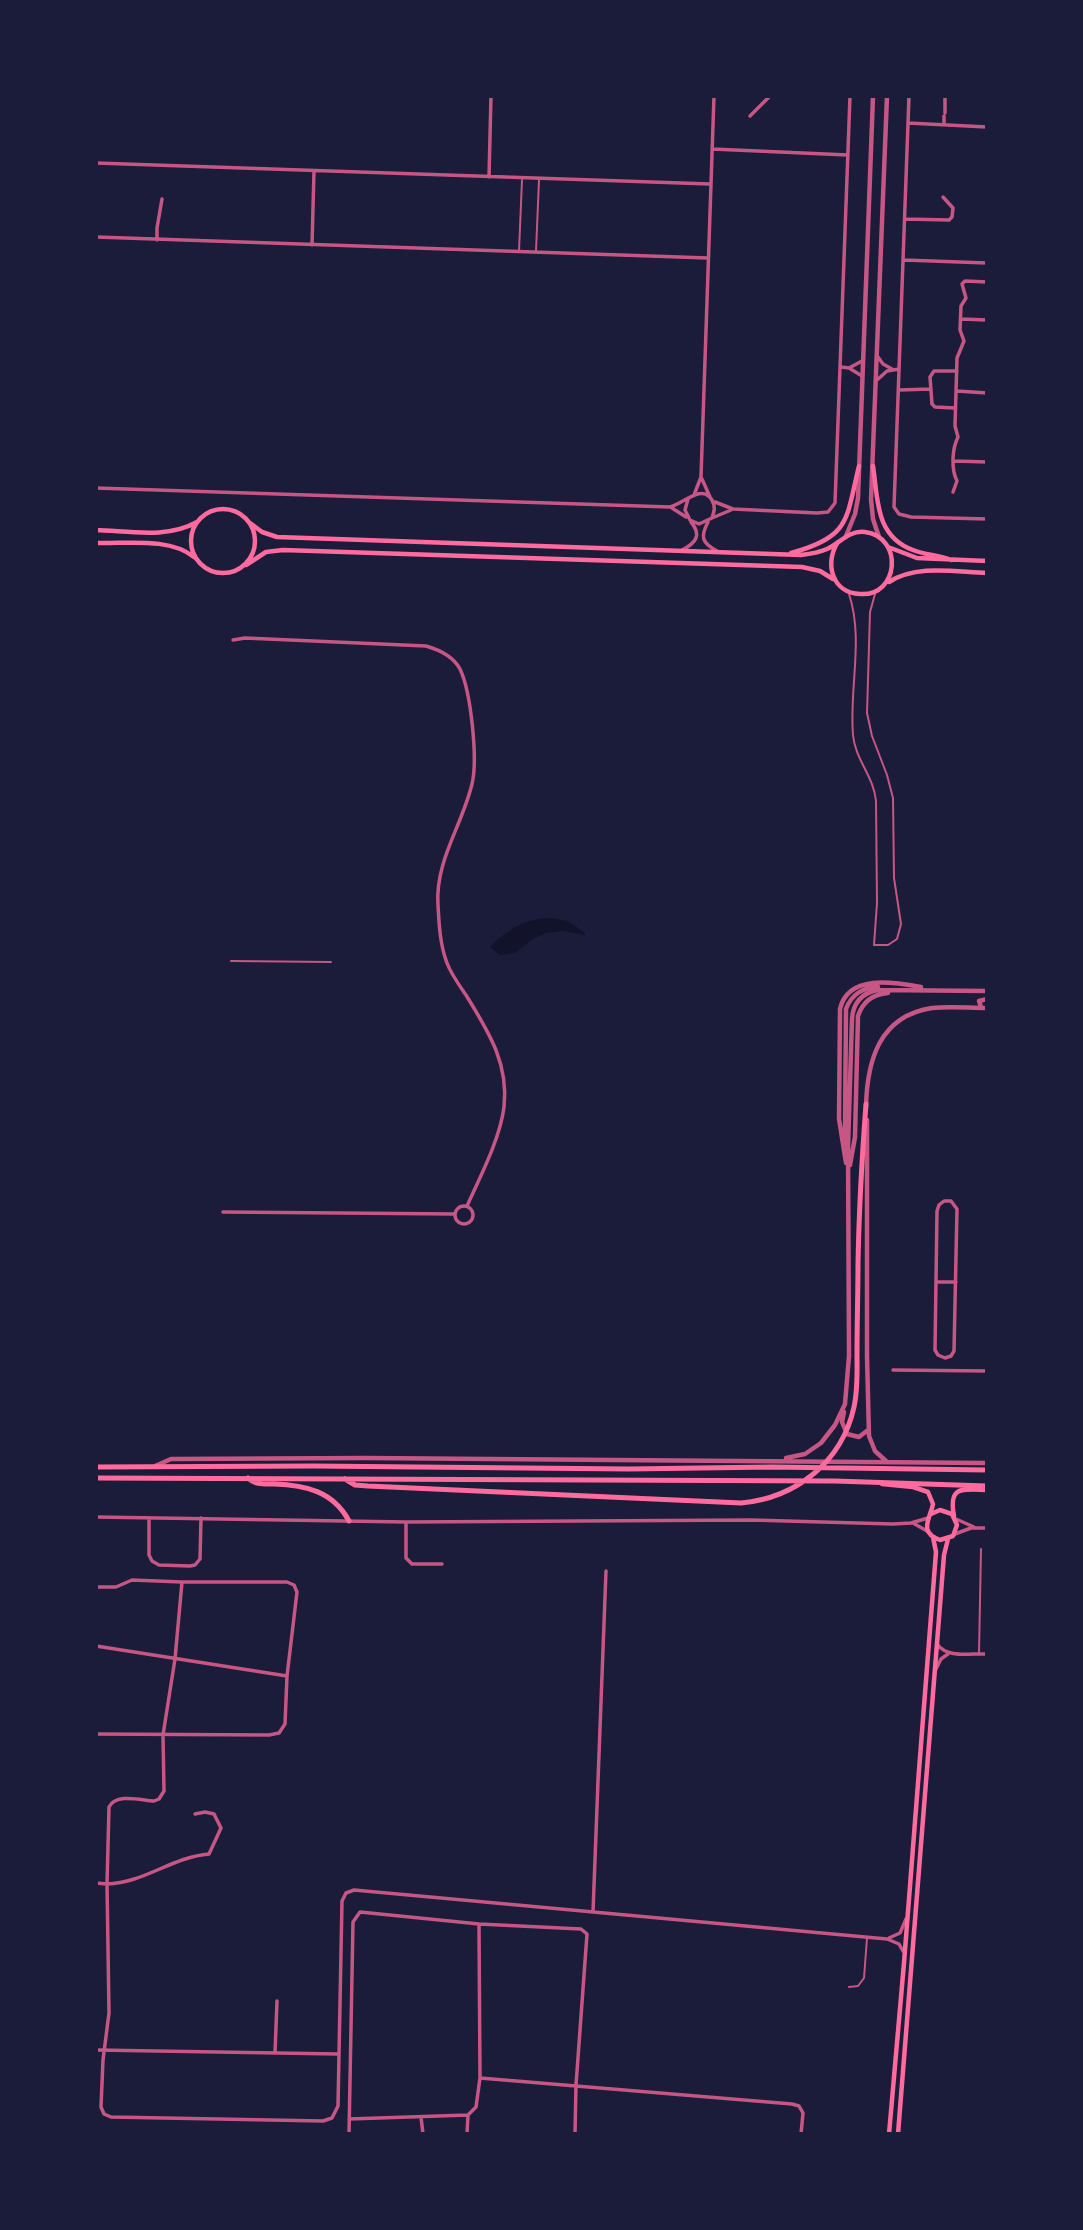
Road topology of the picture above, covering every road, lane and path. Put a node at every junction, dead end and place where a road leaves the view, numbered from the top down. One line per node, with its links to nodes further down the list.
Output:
1 (491, 96): 19 (street)
2 (714, 96): 15 (street)
3 (770, 96): 11 (street)
4 (779, 96): 5 (street)
5 (797, 96)
6 (850, 96): 16 (street)
7 (873, 96): 38 (street)
8 (887, 96): 37 (street)
9 (909, 96): 12 (street)
10 (945, 96): 13 (street)
11 (750, 116)
12 (908, 124): 13 (street); 25 (street)
13 (944, 125): 14 (street)
14 (987, 127)
15 (712, 149): 16 (street); 22 (street)
16 (848, 155): 39 (street)
17 (96, 163): 18 (street)
18 (314, 171): 19 (street); 28 (street)
19 (489, 177): 20 (street)
20 (522, 178): 21 (street); 29 (lane)
21 (539, 178): 22 (street); 30 (lane)
22 (710, 184): 31 (street)
23 (943, 197): 25 (street)
24 (162, 199): 27 (street)
25 (905, 219): 32 (street)
26 (96, 237): 27 (street)
27 (157, 240): 28 (street)
28 (312, 245): 29 (street)
29 (519, 252): 30 (street)
30 (536, 253): 31 (street)
31 (708, 258): 55 (street)
32 (904, 260): 33 (street); 42 (street)
33 (987, 262)
34 (987, 282): 35 (street)
35 (960, 319): 36 (street); 43 (street)
36 (987, 320)
37 (878, 356): 41 (street); 45 (street)
38 (864, 360): 40 (street); 44 (street)
39 (841, 367): 40 (street); 62 (street)
40 (849, 368): 44 (street)
41 (892, 369): 42 (street); 45 (street)
42 (899, 369): 47 (street)
43 (957, 371): 46 (street); 48 (street)
44 (863, 378): 53 (street)
45 (877, 380): 54 (street)
46 (930, 389): 47 (street); 50 (street)
47 (899, 390): 65 (street)
48 (957, 391): 49 (street); 50 (street)
49 (987, 393)
50 (956, 408): 51 (street)
51 (953, 461): 52 (street); 57 (street)
52 (987, 461)
53 (859, 466): 69 (street); 76 (main road)
54 (873, 466): 70 (street); 78 (main road)
55 (701, 477): 58 (street); 60 (street)
56 (96, 488): 61 (street)
57 (953, 492)
58 (694, 495): 59 (street); 60 (street)
59 (688, 499): 61 (street); 63 (street)
60 (711, 499): 62 (street); 64 (street)
61 (670, 507): 63 (street)
62 (733, 509): 64 (street)
63 (689, 519): 64 (street); 74 (street)
64 (710, 519): 75 (street)
65 (987, 519)
66 (197, 522): 67 (main road); 68 (main road); 77 (main road)
67 (250, 523): 74 (main road); 80 (main road)
68 (96, 530)
69 (846, 536): 70 (main road); 71 (main road)
70 (880, 538): 73 (main road)
71 (838, 542): 76 (main road); 82 (main road)
72 (96, 543): 77 (main road)
73 (888, 547): 78 (main road); 83 (main road)
74 (680, 551): 75 (main road)
75 (719, 552): 76 (main road)
76 (787, 555)
77 (196, 559): 80 (main road)
78 (950, 560): 79 (main road)
79 (987, 561)
80 (246, 565): 82 (main road)
81 (987, 573): 83 (main road)
82 (836, 581): 85 (main road)
83 (885, 584): 84 (main road)
84 (878, 590): 85 (main road); 85 (lane)
85 (848, 592)
86 (233, 640): 97 (street)
87 (231, 961): 88 (lane)
88 (331, 962)
89 (921, 988): 90 (street); 95 (street); 96 (street)
90 (934, 990): 91 (street); 95 (street); 96 (street)
91 (987, 991)
92 (987, 999): 93 (street)
93 (985, 1008): 94 (street)
94 (866, 1104): 107 (street); 116 (highway)
95 (848, 1147): 96 (street)
96 (848, 1171): 106 (street)
97 (467, 1206): 99 (street); 99 (street)
98 (223, 1212): 99 (street)
99 (455, 1214)
100 (936, 1282): 101 (street); 101 (street); 102 (street)
101 (956, 1282): 102 (street)
102 (945, 1358): 104 (street)
103 (893, 1370): 104 (street)
104 (945, 1371): 105 (street)
105 (987, 1371)
106 (845, 1404): 107 (street); 108 (street)
107 (869, 1428): 109 (street)
108 (771, 1459): 109 (street); 111 (street)
109 (887, 1462): 110 (street)
110 (987, 1463)
111 (155, 1466): 112 (highway); 113 (highway)
112 (96, 1467)
113 (987, 1471)
114 (96, 1478): 115 (highway)
115 (248, 1478): 116 (highway); 124 (highway)
116 (345, 1479): 117 (highway)
117 (879, 1482): 118 (highway); 119 (main road)
118 (987, 1488): 123 (main road)
119 (930, 1516): 123 (main road); 126 (street); 129 (main road)
120 (96, 1517): 121 (street)
121 (149, 1518): 122 (street); 122 (street)
122 (201, 1518): 124 (street)
123 (955, 1518): 127 (street); 131 (main road)
124 (349, 1521): 125 (street)
125 (406, 1522): 126 (street); 133 (street)
126 (911, 1523): 129 (street)
127 (976, 1527): 128 (street); 131 (street)
128 (987, 1528)
129 (928, 1532): 130 (main road)
130 (933, 1537): 131 (main road); 153 (main road)
131 (950, 1537): 139 (main road)
132 (981, 1549): 137 (lane)
133 (442, 1564)
134 (606, 1571): 152 (street)
135 (182, 1582): 136 (street); 144 (street); 146 (street)
136 (96, 1587)
137 (980, 1595): 138 (lane); 142 (lane)
138 (987, 1595)
139 (937, 1644): 141 (street); 145 (main road)
140 (96, 1646): 144 (street)
141 (950, 1653): 142 (street); 145 (street)
142 (979, 1654): 143 (street)
143 (987, 1654)
144 (176, 1659): 146 (street); 148 (street)
145 (935, 1673): 175 (main road)
146 (287, 1676): 148 (street)
147 (96, 1734): 148 (street)
148 (163, 1735): 151 (street)
149 (195, 1814): 151 (street)
150 (96, 1883): 151 (street)
151 (107, 1884): 161 (street)
152 (593, 1912): 155 (street); 163 (street)
153 (908, 1916): 156 (street); 157 (main road)
154 (479, 1924): 164 (street); 165 (street); 168 (street)
155 (867, 1937): 156 (street); 158 (lane)
156 (887, 1939): 157 (street)
157 (904, 1963): 174 (main road)
158 (849, 1987)
159 (277, 2001): 162 (street)
160 (96, 2050): 161 (street)
161 (104, 2050): 162 (street); 163 (street)
162 (275, 2053): 163 (street)
163 (338, 2054)
164 (480, 2078): 165 (street); 166 (street)
165 (576, 2085): 172 (street); 173 (street)
166 (468, 2116): 167 (street); 171 (street)
167 (421, 2117): 168 (street); 170 (street)
168 (349, 2119): 169 (street)
169 (349, 2134)
170 (423, 2134)
171 (467, 2134)
172 (575, 2134)
173 (801, 2134)
174 (889, 2134)
175 (898, 2134)

